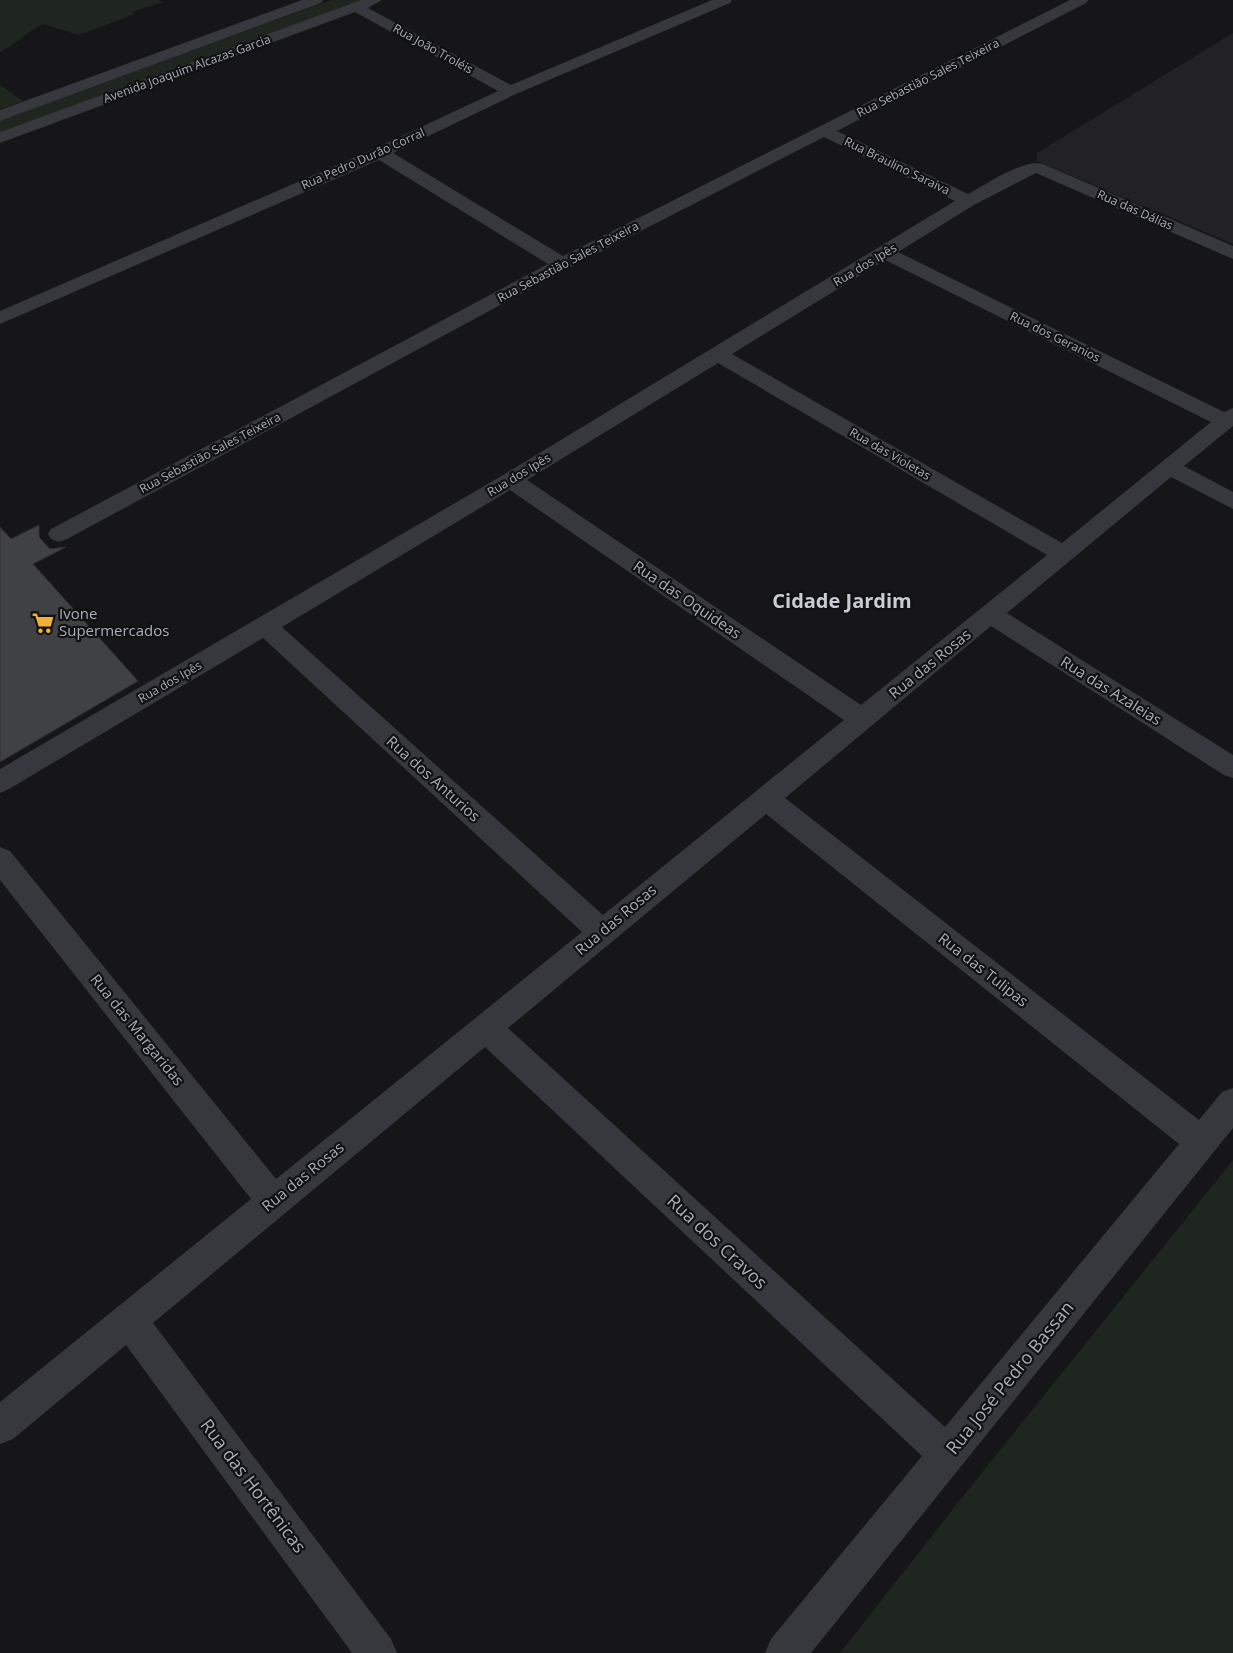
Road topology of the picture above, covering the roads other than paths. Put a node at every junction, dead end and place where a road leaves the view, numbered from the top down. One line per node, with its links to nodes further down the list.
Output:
1 (316, 0): 7 (street, Avenida Joaquim Alcazas Garcia)
2 (375, 0): 5 (street, Avenida Joaquim Alcazas Garcia)
3 (725, 0): 6 (street, Rua Pedro Durão Corral)
4 (1081, 0): 8 (street, Rua Sebastião Sales Teixeira)
5 (356, 7): 6 (street, Rua João Troléis); 9 (street, Avenida Joaquim Alcazas Garcia)
6 (510, 91): 10 (street, Rua Pedro Durão Corral)
7 (0, 116)
8 (825, 131): 12 (street, Rua Braulino Saraiva); 15 (street, Rua Sebastião Sales Teixeira)
9 (0, 138)
10 (380, 153): 15 (street); 16 (street, Rua Pedro Durão Corral)
11 (1036, 168): 12 (street, Rua dos Ipês); 13 (street, Rua das Dálias)
12 (968, 201): 14 (street, Rua dos Ipês)
13 (1233, 253)
14 (885, 254): 17 (street, Rua dos Ipês); 18 (street, Rua dos Geranios)
15 (562, 264): 22 (street, Rua Sebastião Sales Teixeira)
16 (0, 318)
17 (717, 354): 20 (street, Rua dos Ipês); 23 (street, Rua das Violetas)
18 (1229, 418): 19 (street, Rua das Rosas)
19 (1169, 468): 21 (street); 23 (street, Rua das Rosas)
20 (511, 480): 25 (street, Rua dos Ipês); 26 (street, Rua das Oquideas)
21 (1233, 502)
22 (59, 534)
23 (1064, 554): 24 (street, Rua das Rosas)
24 (990, 614): 26 (street, Rua das Rosas); 27 (street, Rua das Azaleias)
25 (265, 626): 28 (street, Rua dos Ipês); 31 (street, Rua dos Anturios)
26 (862, 719): 29 (street, Rua das Rosas)
27 (1233, 768)
28 (0, 782)
29 (765, 798): 31 (street, Rua das Rosas); 34 (street, Rua das Tulipas)
30 (0, 859): 35 (street, Rua das Margaridas)
31 (602, 932): 32 (street, Rua das Rosas)
32 (487, 1029): 35 (street, Rua das Rosas); 38 (street, Rua dos Cravos)
33 (1233, 1102): 34 (street, Rua José Pedro Bassan)
34 (1201, 1142): 38 (street, Rua José Pedro Bassan)
35 (274, 1202): 36 (street, Rua das Rosas)
36 (129, 1320): 37 (street, Rua das Rosas); 39 (street, Rua das Hortênicas)
37 (0, 1426)
38 (948, 1455): 40 (street, Rua José Pedro Bassan)
39 (377, 1653)
40 (785, 1653)

